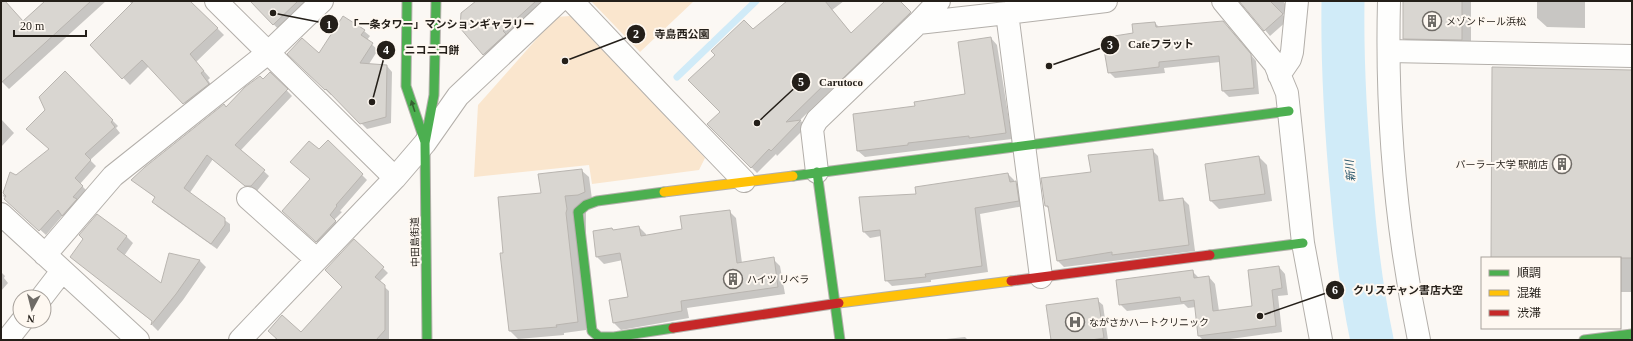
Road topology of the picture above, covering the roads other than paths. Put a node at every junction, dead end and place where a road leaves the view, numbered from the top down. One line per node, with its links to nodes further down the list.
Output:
1 (216, 1): 14 (street)
2 (322, 1): 14 (street)
3 (407, 1): 18 (street, 中田島街道, one-way to 3)
4 (436, 1): 18 (street, 中田島街道)
5 (559, 1): 18 (street)
6 (572, 1): 22 (street)
7 (1106, 1): 12 (street)
8 (1223, 1): 16 (street)
9 (1296, 1): 16 (street)
10 (1389, 1): 13 (street)
11 (926, 9): 12 (street); 20 (street)
12 (1007, 13): 19 (street)
13 (1389, 51): 15 (street); 41 (street)
14 (269, 52): 21 (street); 26 (street)
15 (1632, 56)
16 (1280, 75): 17 (street)
17 (1289, 111): 19 (street); 25 (street)
18 (425, 143): 21 (street); 38 (street, 中田島街道)
19 (1024, 145): 20 (street); 29 (street)
20 (817, 172): 22 (street); 31 (street)
21 (395, 178): 27 (street)
22 (744, 181): 34 (street)
23 (248, 198): 27 (street)
24 (1, 214): 26 (street)
25 (1303, 243): 29 (street); 40 (street)
26 (45, 255): 28 (street)
27 (316, 259): 37 (street)
28 (62, 271): 30 (street); 36 (street)
29 (1040, 276): 31 (street)
30 (48, 289)
31 (835, 304): 34 (street); 39 (street)
32 (16, 329): 35 (street)
33 (1632, 334): 42 (street)
34 (593, 338)
35 (7, 340)
36 (138, 340)
37 (240, 340)
38 (427, 340)
39 (840, 340)
40 (1320, 340)
41 (1419, 340)
42 (1584, 340)

